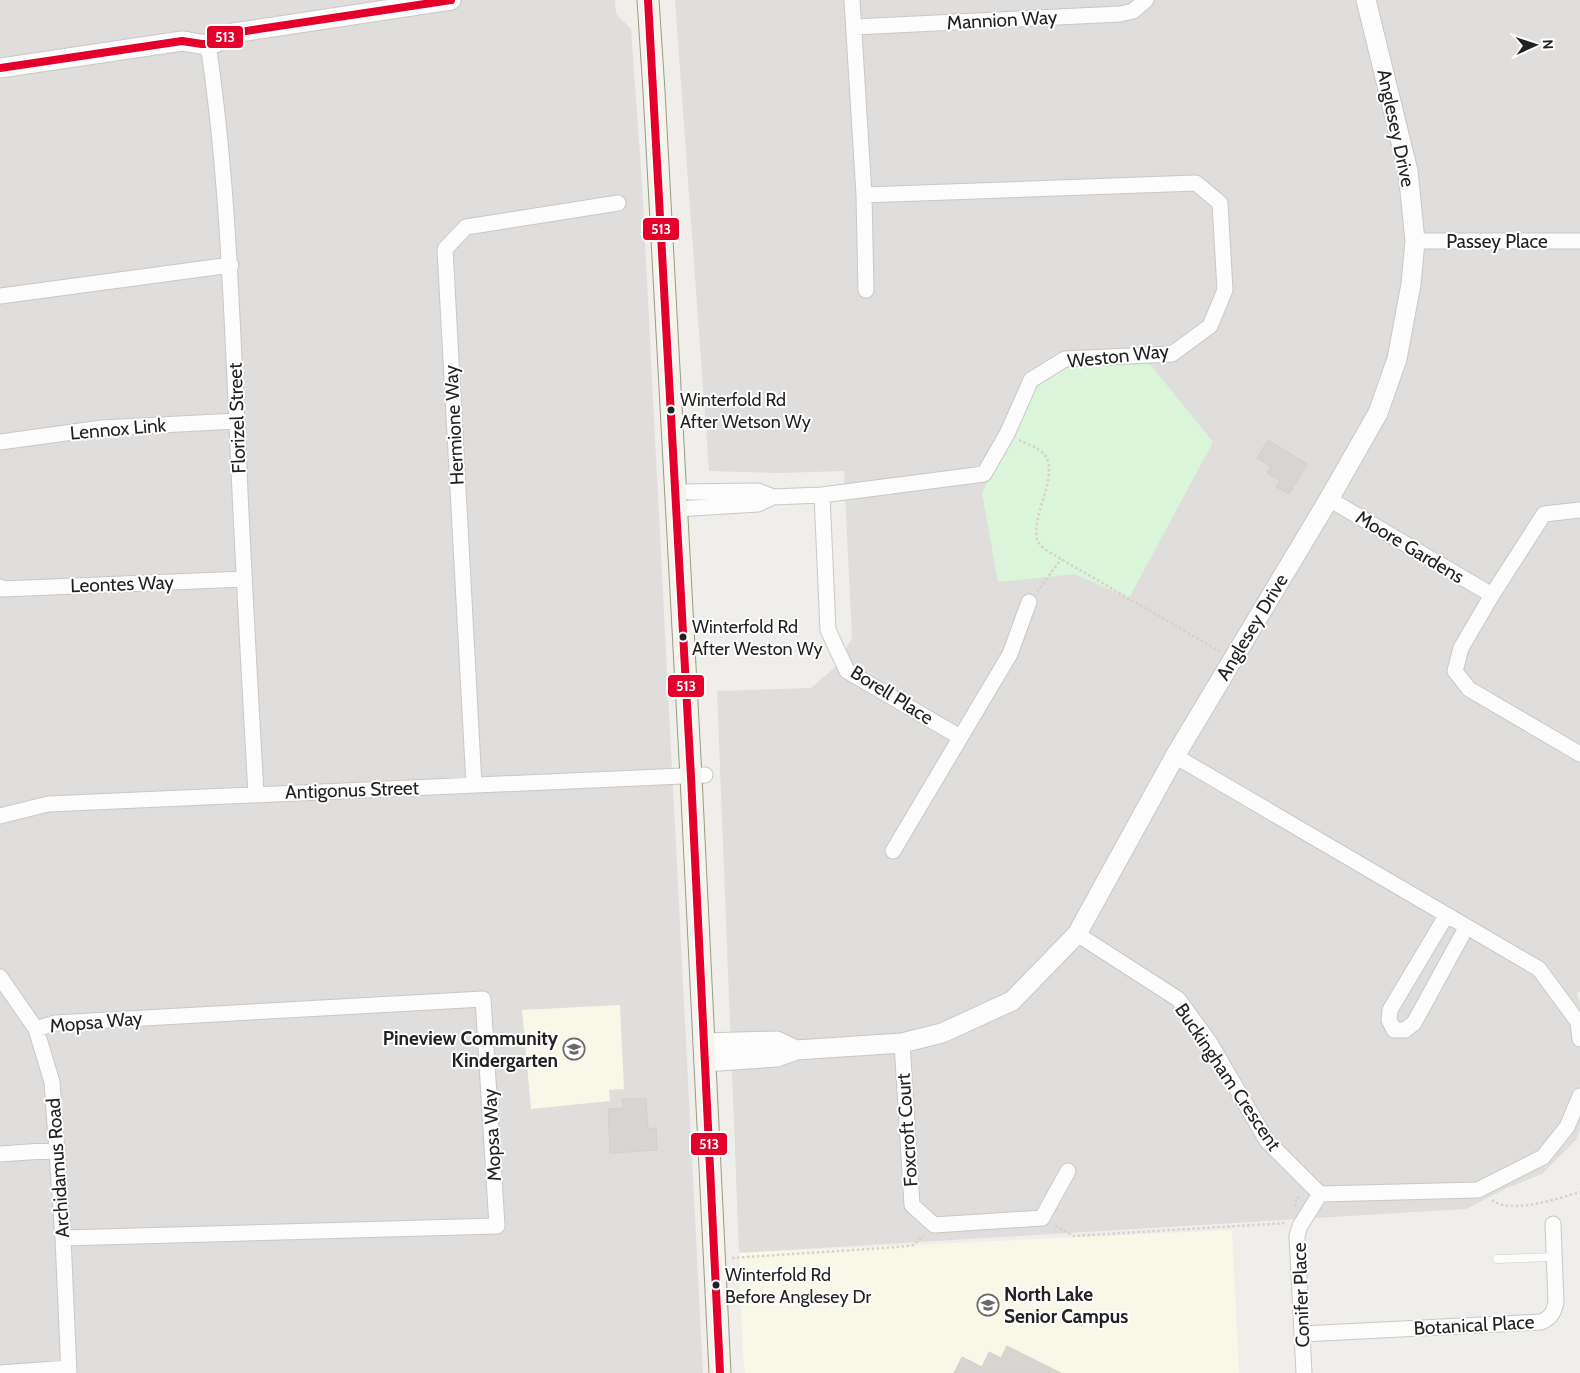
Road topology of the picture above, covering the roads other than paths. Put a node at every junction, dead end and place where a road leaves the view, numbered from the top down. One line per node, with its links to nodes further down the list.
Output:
1 (648, 0): 21 (main road)
2 (661, 0): 21 (main road)
3 (852, 0): 7 (street)
4 (1146, 0): 7 (street, Mannion Way)
5 (1367, 0): 12 (street, Anglesey Drive)
6 (439, 1): 8 (street)
7 (854, 28): 10 (street)
8 (208, 44): 9 (street); 14 (street, Florizel Street)
9 (0, 68)
10 (864, 195): 15 (street); 19 (street, Weston Way)
11 (618, 203): 31 (street, Hermione Way)
12 (1415, 241): 13 (street, Passey Place); 20 (street, Anglesey Drive)
13 (1580, 241)
14 (230, 265): 16 (street); 17 (street, Florizel Street)
15 (866, 290)
16 (0, 296)
17 (237, 421): 18 (street, Lennox Link); 23 (street, Florizel Street)
18 (0, 442)
19 (822, 495): 21 (street, Weston Way); 27 (street, Borell Place)
20 (1329, 499): 25 (street, Moore Gardens); 29 (street, Anglesey Drive)
21 (682, 500): 30 (main road)
22 (1580, 510): 25 (street)
23 (244, 579): 24 (street, Leontes Way); 32 (street, Florizel Street)
24 (0, 587)
25 (1492, 595): 28 (street)
26 (1029, 602): 27 (street)
27 (960, 737): 34 (street)
28 (1580, 754)
29 (1175, 756): 35 (street); 37 (street, Anglesey Drive)
30 (698, 776): 31 (street, Antigonus Street); 42 (main road)
31 (474, 785): 32 (street, Antigonus Street)
32 (256, 794): 33 (street, Antigonus Street)
33 (0, 816)
34 (893, 851)
35 (1446, 916): 36 (street); 36 (street)
36 (1466, 928): 40 (street)
37 (1076, 934): 41 (street, Anglesey Drive); 47 (street, Buckingham Crescent)
38 (0, 977): 39 (street, Archidamus Road)
39 (36, 1029): 44 (street, Archidamus Road); 49 (street, Mopsa Way)
40 (1580, 1039)
41 (902, 1043): 42 (street, Anglesey Drive); 46 (street, Foxcroft Court)
42 (711, 1052): 55 (main road); 56 (main road)
43 (1580, 1096): 47 (street)
44 (57, 1150): 45 (street); 49 (street, Archidamus Road)
45 (0, 1154)
46 (1068, 1171)
47 (1320, 1194): 52 (street, Conifer Place)
48 (1553, 1224): 50 (street, Botanical Place)
49 (63, 1238): 53 (street, Archidamus Road)
50 (1554, 1256): 51 (lane); 52 (street, Botanical Place)
51 (1497, 1259)
52 (1302, 1334): 57 (street, Conifer Place)
53 (68, 1370): 54 (street)
54 (0, 1373)
55 (720, 1373)
56 (732, 1373)
57 (1304, 1373)

